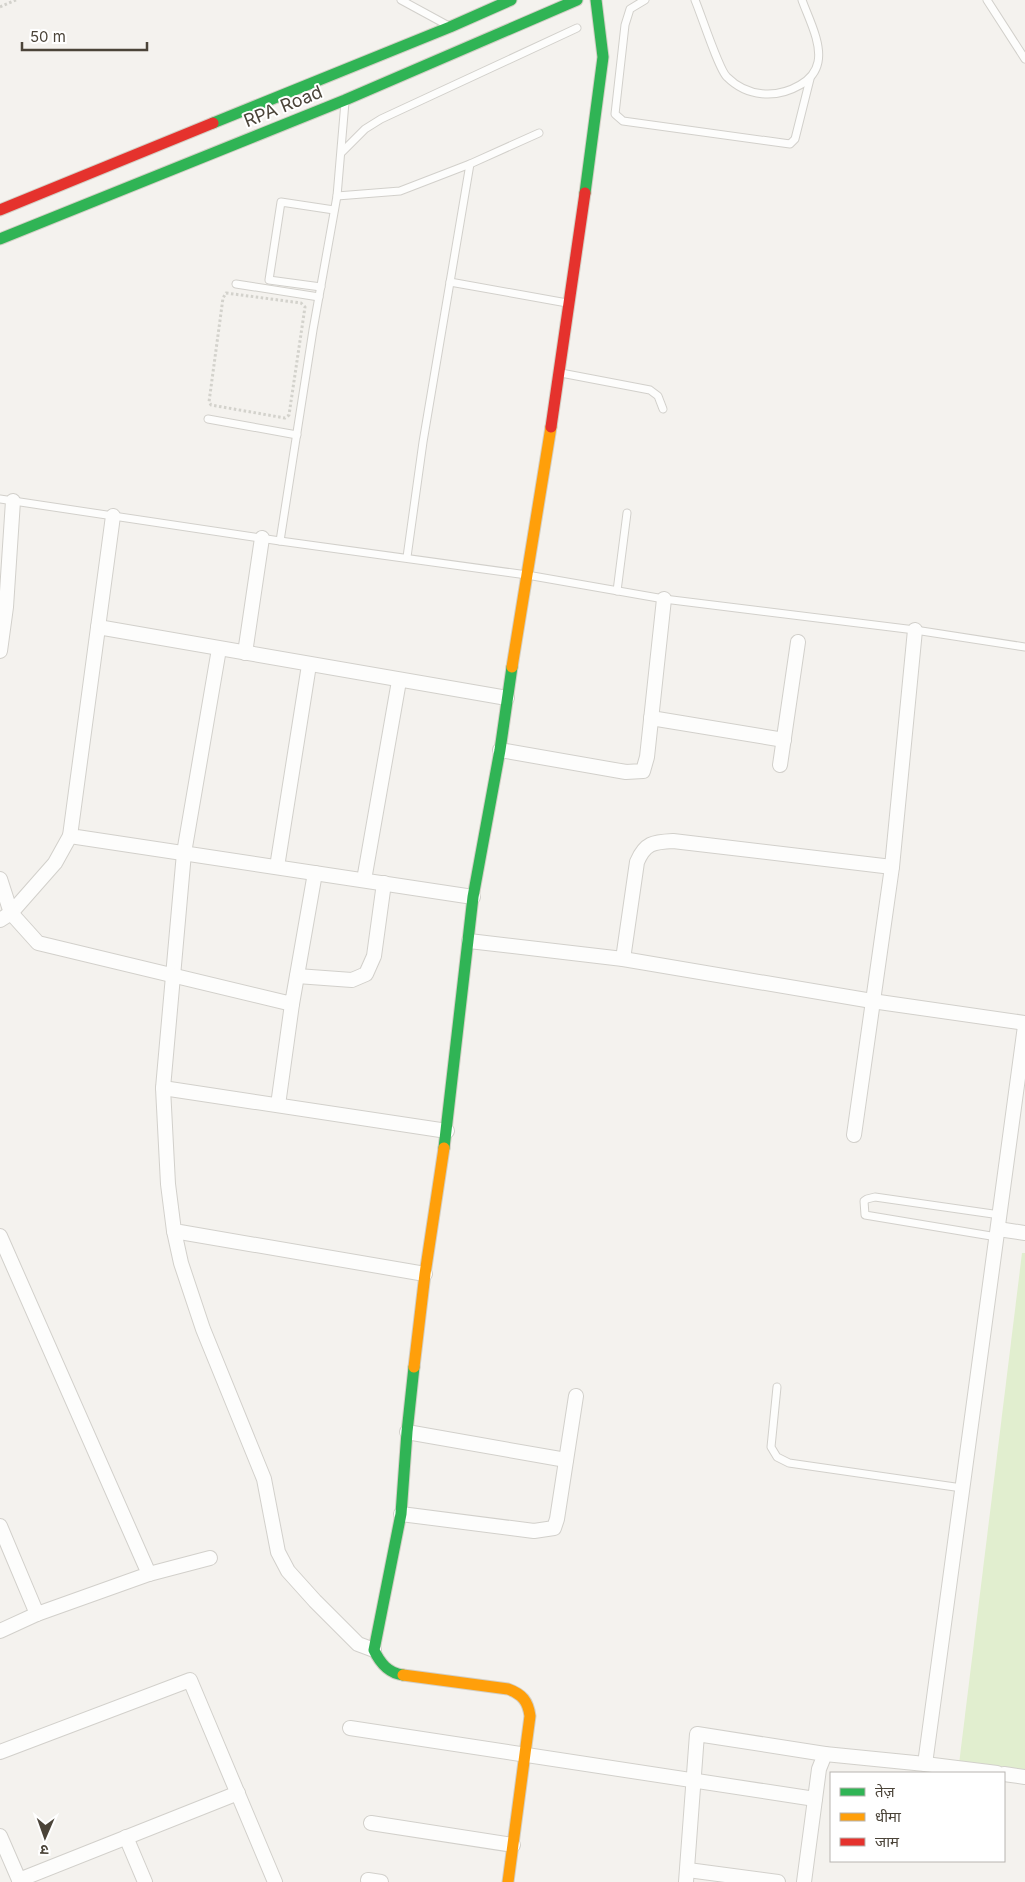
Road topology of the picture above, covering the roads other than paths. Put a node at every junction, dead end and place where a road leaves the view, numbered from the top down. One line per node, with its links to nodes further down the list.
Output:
1 (401, 0): 9 (lane)
2 (510, 0): 9 (street)
3 (577, 0): 13 (street, RPA Road)
4 (596, 0): 27 (street)
5 (646, 0): 12 (lane)
6 (695, 0): 12 (lane)
7 (802, 0): 12 (lane)
8 (987, 0): 11 (lane)
9 (450, 27): 18 (street)
10 (577, 28): 15 (lane)
11 (1025, 60)
12 (810, 79)
13 (345, 100): 15 (lane); 20 (street, RPA Road)
14 (539, 133): 16 (lane)
15 (342, 152): 17 (lane)
16 (470, 164): 17 (lane); 22 (lane)
17 (337, 196): 19 (lane)
18 (0, 210)
19 (334, 210): 21 (lane); 24 (lane)
20 (0, 239)
21 (269, 280): 24 (lane); 25 (lane)
22 (450, 282): 27 (lane); 37 (lane)
23 (236, 284): 25 (lane)
24 (321, 287): 26 (lane)
25 (269, 289): 26 (lane)
26 (319, 297): 31 (lane)
27 (570, 304): 28 (street)
28 (560, 372): 29 (lane); 38 (street)
29 (663, 408)
30 (208, 420): 31 (lane)
31 (297, 435): 36 (lane)
32 (7, 500): 34 (lane); 46 (street)
33 (627, 513): 39 (lane)
34 (113, 516): 35 (lane); 41 (street)
35 (262, 538): 36 (lane); 47 (street)
36 (280, 541): 37 (lane)
37 (407, 557): 38 (lane)
38 (527, 574): 39 (lane); 50 (street)
39 (617, 591): 40 (lane)
40 (664, 599): 42 (lane); 51 (street)
41 (98, 627): 45 (street); 55 (street)
42 (915, 630): 44 (lane); 58 (street)
43 (798, 642): 52 (street)
44 (1025, 648)
45 (219, 649): 47 (street); 56 (street)
46 (0, 651)
47 (245, 653): 48 (street)
48 (309, 665): 49 (street); 57 (street)
49 (399, 681): 50 (street); 61 (street)
50 (507, 698): 53 (street)
51 (651, 718): 52 (street); 53 (street)
52 (784, 740): 54 (street)
53 (500, 750): 63 (street)
54 (780, 765)
55 (70, 836): 56 (street); 64 (street)
56 (184, 853): 57 (street); 67 (street)
57 (277, 867): 59 (street)
58 (892, 867): 66 (street); 69 (street)
59 (315, 873): 61 (street); 68 (street)
60 (0, 879): 64 (street)
61 (364, 880): 62 (street)
62 (384, 882): 63 (street); 68 (street)
63 (473, 897): 65 (street)
64 (6, 917): 67 (street)
65 (469, 941): 66 (street); 74 (street)
66 (623, 959): 69 (street)
67 (173, 976): 70 (street); 72 (street)
68 (297, 976): 70 (street)
69 (872, 1001): 71 (street); 75 (street)
70 (292, 1004): 73 (street)
71 (1025, 1025): 76 (street)
72 (163, 1088): 73 (street); 77 (street)
73 (278, 1105): 74 (street)
74 (447, 1131): 80 (street)
75 (854, 1135)
76 (998, 1227): 76 (lane); 78 (street); 85 (street)
77 (174, 1230): 80 (street); 92 (street)
78 (1025, 1233)
79 (0, 1236): 89 (street)
80 (425, 1274): 83 (street)
81 (777, 1387): 85 (lane)
82 (576, 1396): 84 (street)
83 (407, 1432): 84 (street); 86 (street)
84 (566, 1460): 86 (street)
85 (962, 1488): 97 (street)
86 (401, 1514): 92 (street)
87 (0, 1526): 90 (street)
88 (210, 1558): 89 (street)
89 (150, 1574): 90 (street)
90 (37, 1614): 91 (street)
91 (0, 1631)
92 (374, 1650): 95 (street)
93 (350, 1728): 95 (street)
94 (0, 1752): 102 (street)
95 (526, 1754): 101 (street); 107 (street)
96 (825, 1754): 97 (street); 101 (street); 103 (street)
97 (924, 1769): 98 (street)
98 (979, 1772)
99 (1005, 1774): 100 (street)
100 (1025, 1777)
101 (693, 1781): 103 (street); 108 (street)
102 (238, 1793): 106 (street); 111 (street)
103 (815, 1799): 114 (street)
104 (371, 1823): 107 (street)
105 (0, 1836): 109 (street)
106 (126, 1837): 109 (street); 110 (street)
107 (513, 1844): 112 (street)
108 (687, 1876): 113 (street)
109 (19, 1881)
110 (145, 1882)
111 (274, 1882)
112 (508, 1882)
113 (778, 1882)
114 (804, 1882)

